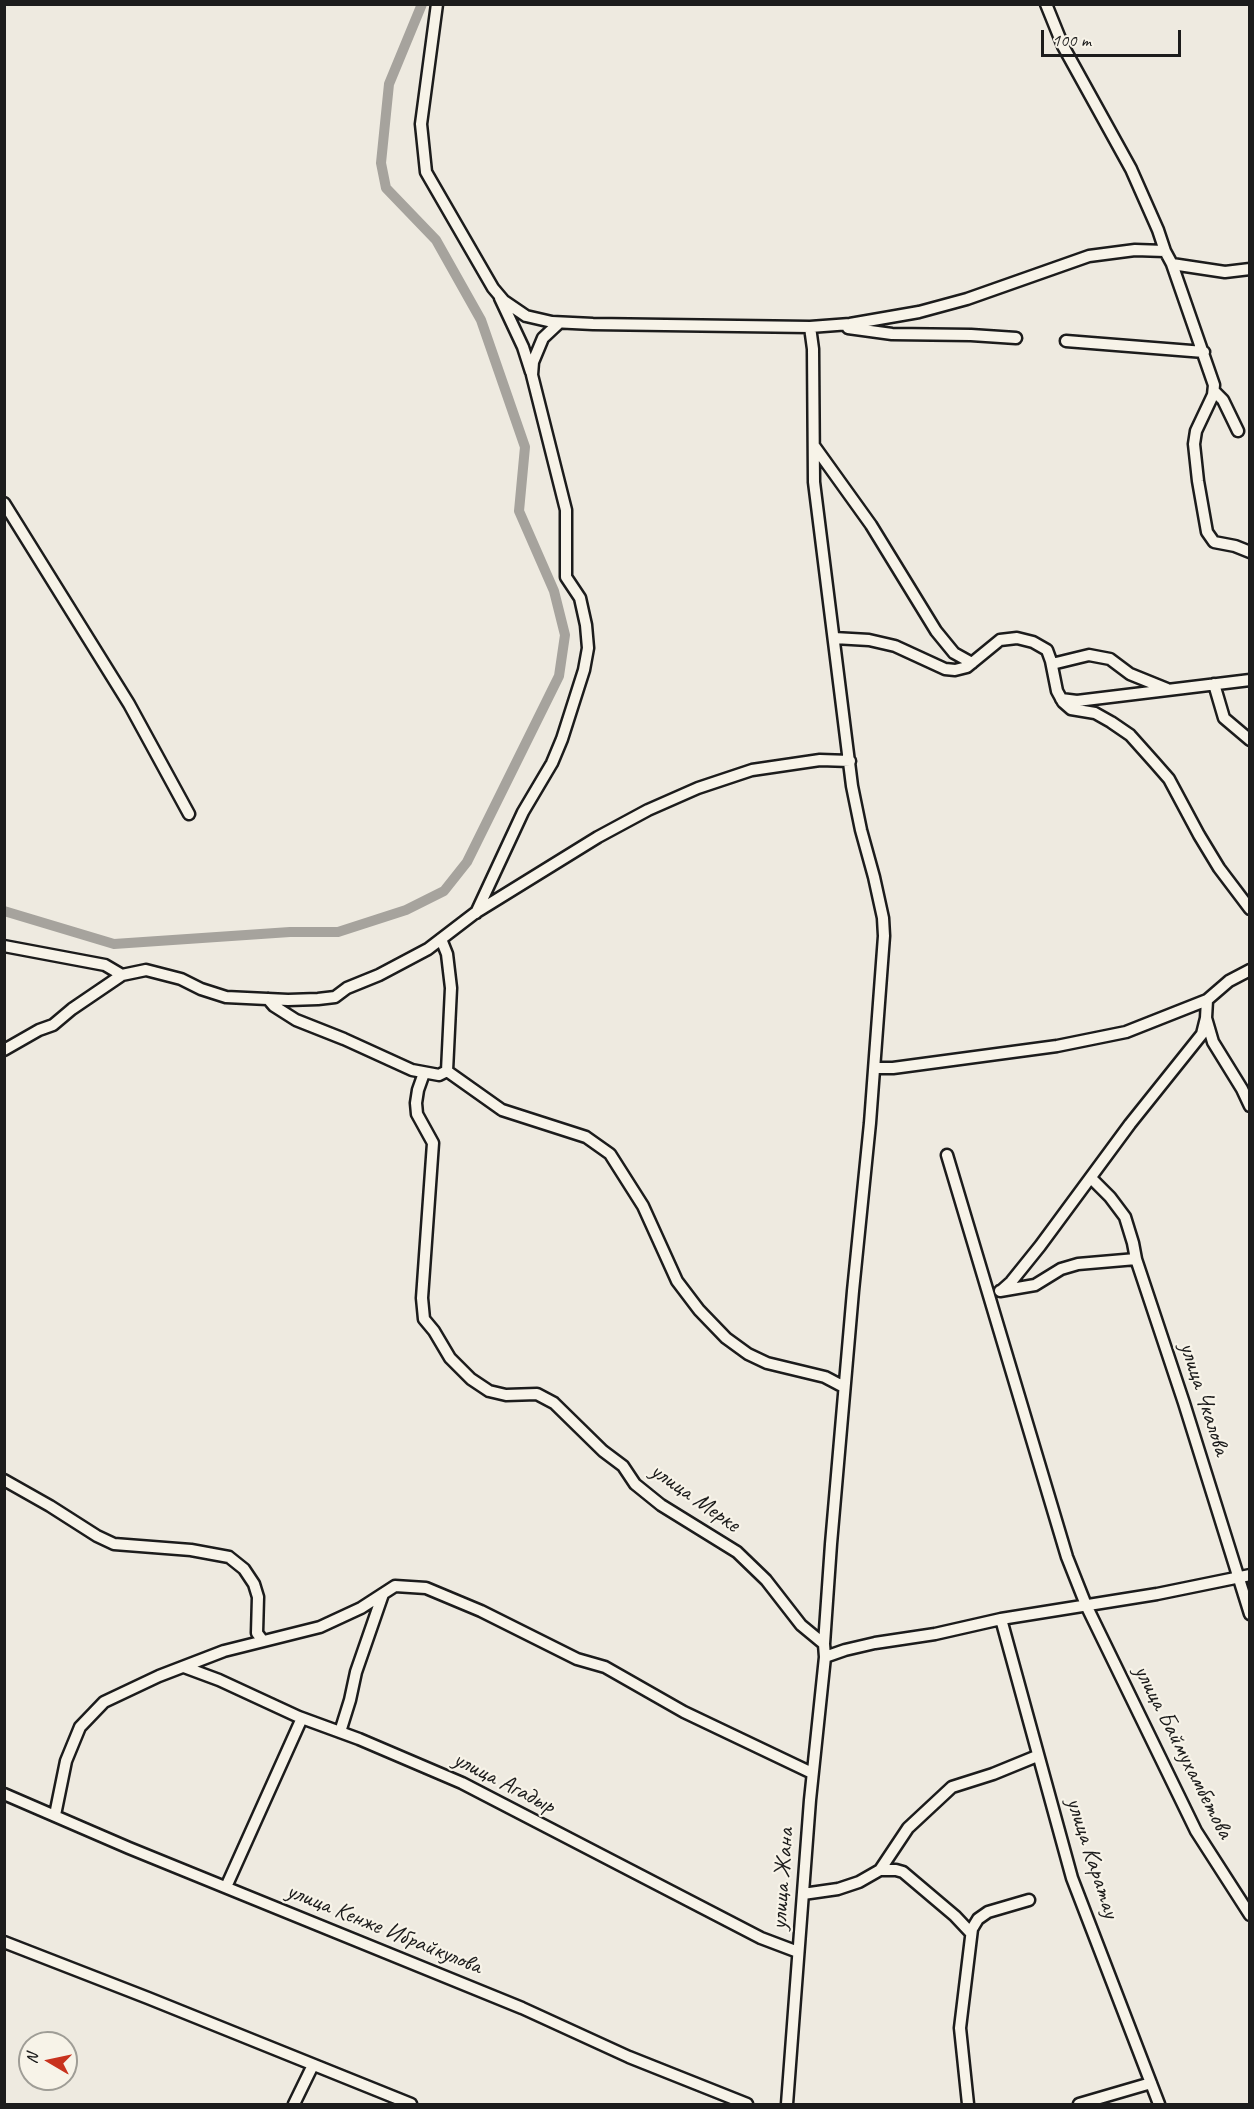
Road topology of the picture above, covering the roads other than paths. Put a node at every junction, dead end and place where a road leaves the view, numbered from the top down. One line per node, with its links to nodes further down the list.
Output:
1 (437, 4): 6 (street)
2 (1046, 4): 3 (street)
3 (1165, 251): 4 (street); 8 (street)
4 (1172, 264): 5 (street); 12 (street)
5 (1250, 269)
6 (499, 294): 7 (street); 13 (street)
7 (559, 323): 9 (street); 13 (street)
8 (832, 325): 9 (street); 10 (street)
9 (810, 327): 16 (street, улица Жана)
10 (1016, 338)
11 (1066, 341): 12 (street)
12 (1204, 351): 14 (street)
13 (532, 375): 30 (street)
14 (1214, 391): 15 (street); 18 (street)
15 (1238, 431)
16 (814, 446): 19 (street, улица Жана); 20 (street)
17 (4, 502): 28 (street)
18 (1250, 552)
19 (834, 638): 20 (street); 27 (street, улица Жана)
20 (972, 663): 21 (street)
21 (1052, 664): 24 (street); 25 (street)
22 (1250, 680): 23 (street)
23 (1214, 684): 24 (street); 26 (street)
24 (1167, 690): 25 (street)
25 (1061, 699): 29 (street)
26 (1250, 740)
27 (849, 761): 30 (street); 39 (street, улица Жана)
28 (189, 814)
29 (1250, 909)
30 (476, 913): 31 (street)
31 (441, 939): 35 (street); 40 (street)
32 (4, 946): 34 (street)
33 (1250, 970): 36 (street)
34 (122, 975): 35 (street); 38 (street)
35 (268, 999): 41 (street)
36 (1207, 1000): 37 (street); 39 (street)
37 (1206, 1018): 42 (street); 44 (street)
38 (4, 1050)
39 (874, 1068): 48 (street, улица Жана)
40 (447, 1071): 41 (street); 48 (street)
41 (424, 1073): 57 (street, улица Мерке)
42 (1250, 1106)
43 (947, 1155): 47 (street, улица Баймухамбетова)
44 (1091, 1178): 45 (street, улица Чкалова); 46 (street)
45 (1137, 1262): 46 (street); 51 (street, улица Чкалова)
46 (1000, 1291): 47 (street)
47 (990, 1297): 53 (street, улица Баймухамбетова)
48 (844, 1387): 57 (street, улица Жана)
49 (4, 1480): 56 (street)
50 (1250, 1575): 51 (street)
51 (1237, 1578): 53 (street); 54 (street, улица Чкалова)
52 (383, 1594): 56 (street); 61 (street); 63 (street)
53 (1086, 1605): 55 (street); 70 (street, улица Баймухамбетова)
54 (1250, 1614)
55 (1001, 1619): 58 (street); 62 (street, улица Каратау)
56 (263, 1641): 59 (street)
57 (824, 1644): 58 (street, улица Жана)
58 (825, 1657): 63 (street, улица Жана)
59 (184, 1667): 60 (street, улица Агадыр); 65 (street)
60 (302, 1718): 61 (street, улица Агадыр); 67 (street)
61 (340, 1732): 73 (street, улица Агадыр)
62 (1037, 1756): 66 (street); 75 (street, улица Каратау)
63 (812, 1773): 68 (street, улица Жана)
64 (4, 1794): 65 (street, улица Кенже Ибрайкулова)
65 (55, 1815): 67 (street, улица Кенже Ибрайкулова)
66 (880, 1870): 68 (street); 71 (street)
67 (226, 1887): 78 (street, улица Кенже Ибрайкулова)
68 (803, 1894): 73 (street, улица Жана)
69 (1029, 1900): 71 (street)
70 (1250, 1915)
71 (971, 1933): 80 (street)
72 (4, 1942): 74 (street)
73 (798, 1952): 79 (street, улица Жана)
74 (313, 2065): 76 (street); 77 (street)
75 (1151, 2083): 81 (street); 82 (street, улица Каратау)
76 (294, 2104)
77 (411, 2104)
78 (747, 2104)
79 (787, 2104)
80 (968, 2104)
81 (1079, 2104)
82 (1159, 2104)

